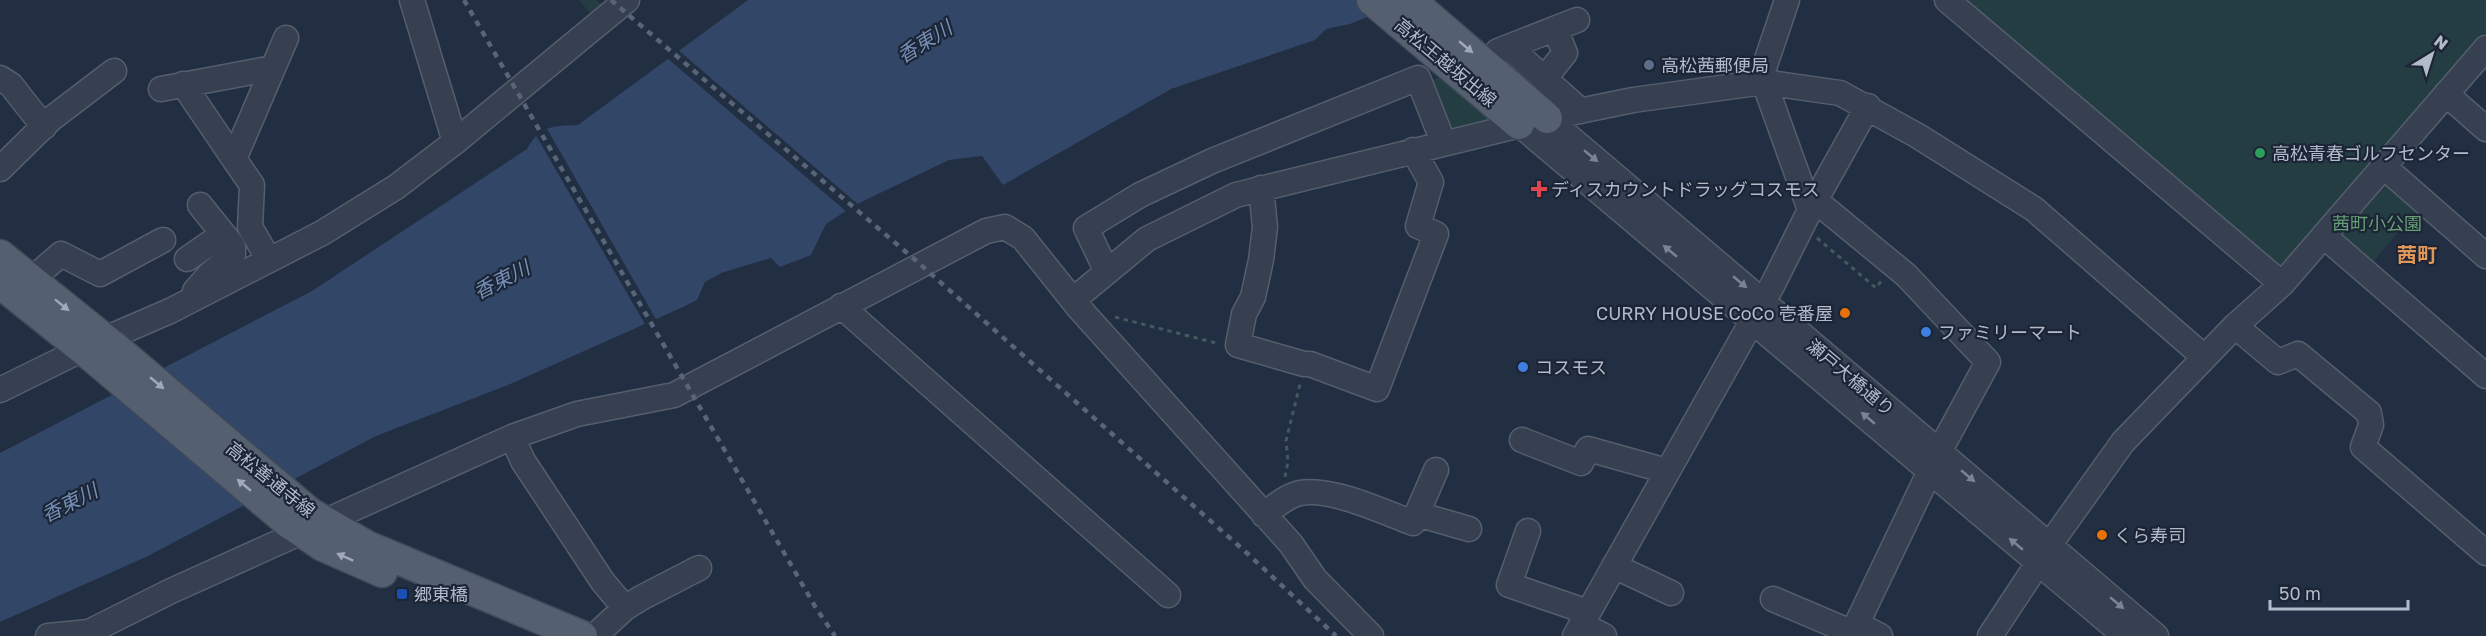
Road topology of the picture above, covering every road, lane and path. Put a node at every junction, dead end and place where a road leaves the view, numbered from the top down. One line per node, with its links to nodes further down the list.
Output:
1 (412, 0): 20 (street)
2 (627, 0): 20 (street)
3 (1372, 0): 6 (main road, 高松王越坂出線)
4 (1787, 0): 13 (street)
5 (1947, 0): 40 (street)
6 (1409, 10): 17 (main road, 高松王越坂出線)
7 (285, 38): 9 (street)
8 (2486, 48): 14 (street)
9 (273, 68): 23 (street); 23 (street)
10 (114, 71): 18 (street)
11 (0, 78): 18 (street)
12 (1545, 78): 12 (street); 16 (street)
13 (1764, 82): 15 (street); 16 (street); 28 (street)
14 (2446, 94): 19 (street); 24 (street)
15 (1868, 106): 28 (street); 49 (street)
16 (1581, 111): 17 (street)
17 (1533, 121): 21 (street); 44 (street, 瀬戸大橋通り)
18 (44, 127): 25 (street)
19 (2486, 129)
20 (456, 142): 35 (street)
21 (1442, 143): 22 (street); 37 (street)
22 (1413, 150): 26 (street); 50 (street)
23 (234, 159): 35 (street)
24 (2383, 166): 30 (street); 33 (street)
25 (0, 169)
26 (1261, 188): 37 (street); 47 (street)
27 (200, 205): 29 (street)
28 (1809, 212): 36 (street); 36 (path); 44 (street)
29 (224, 234): 34 (street); 42 (street)
30 (2324, 236): 40 (street); 51 (street)
31 (163, 240): 38 (street)
32 (0, 255): 38 (main road, 高松善通寺線)
33 (2486, 256)
34 (187, 259)
35 (269, 260): 42 (street)
36 (1894, 265): 55 (street)
37 (1107, 272): 41 (street)
38 (31, 280): 48 (main road, 高松善通寺線, one-way to 48)
39 (0, 283): 48 (main road, 高松善通寺線)
40 (2282, 284): 46 (street)
41 (1073, 300): 43 (street); 58 (street)
42 (184, 304): 48 (street)
43 (841, 306): 53 (street); 68 (street)
44 (1757, 310): 55 (street, 瀬戸大橋通り); 57 (street)
45 (1112, 316): 47 (path)
46 (2235, 326): 49 (street); 63 (street)
47 (1238, 345): 50 (street)
48 (98, 347): 52 (street); 60 (main road, 高松善通寺線, bridge)
49 (2204, 357): 64 (street)
50 (1304, 364): 58 (path)
51 (2486, 376)
52 (0, 390)
53 (512, 437): 60 (street); 70 (street)
54 (1522, 440): 57 (street)
55 (1935, 461): 64 (street, 瀬戸大橋通り); 72 (street)
56 (1436, 470): 59 (street)
57 (1667, 471): 65 (street)
58 (1272, 509): 59 (street); 77 (street)
59 (1417, 514): 61 (street)
60 (307, 523): 73 (street); 74 (main road, 高松善通寺線, one-way to 60); 75 (main road, 高松善通寺線)
61 (1468, 529)
62 (1528, 531): 71 (street)
63 (2486, 553)
64 (2045, 554): 80 (street); 81 (street, 瀬戸大橋通り); 82 (street, 瀬戸大橋通り, one-way to 82)
65 (1614, 566): 67 (street); 71 (street)
66 (699, 567): 70 (street)
67 (1671, 593)
68 (1168, 595)
69 (1773, 599): 72 (street)
70 (625, 608): 76 (street)
71 (1581, 624): 78 (street)
72 (1854, 631): 79 (street)
73 (48, 636)
74 (535, 636)
75 (582, 636)
76 (598, 636)
77 (1371, 636)
78 (1604, 636)
79 (1880, 636)
80 (1990, 636)
81 (2125, 636)
82 (2156, 636)

